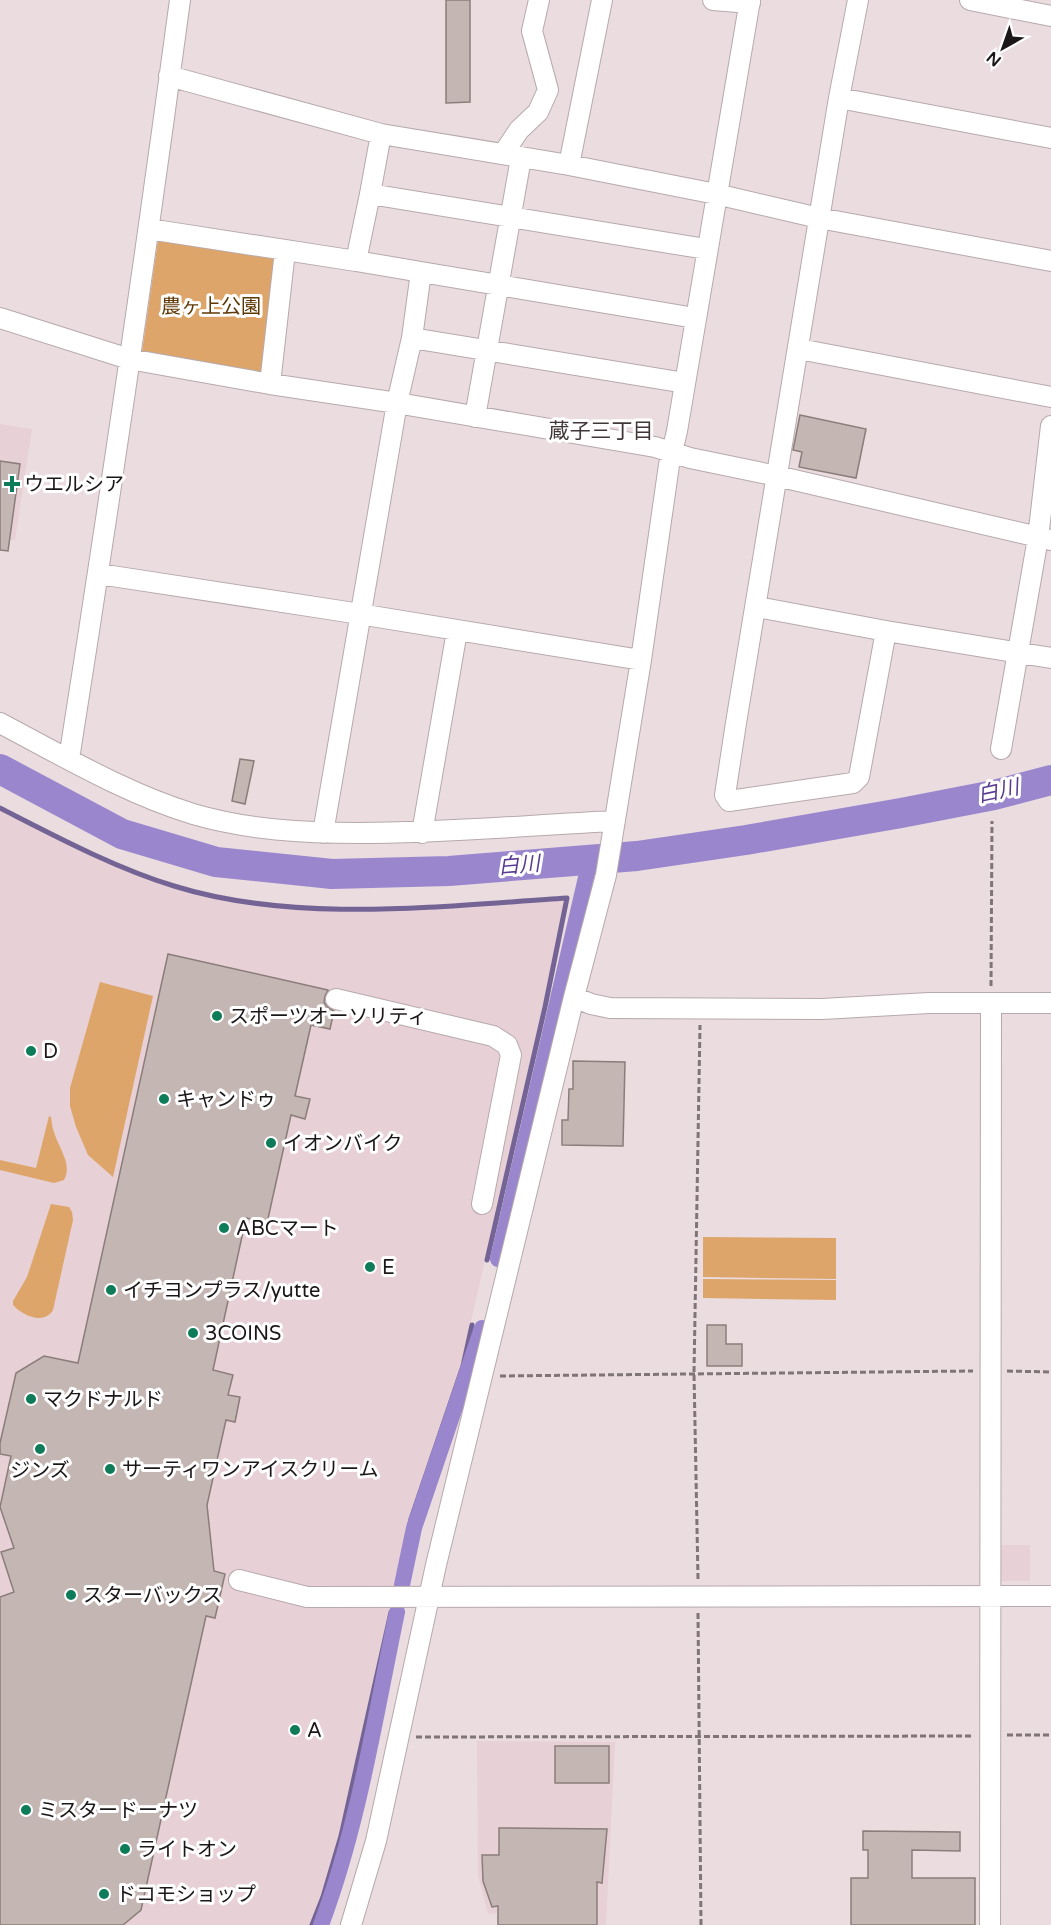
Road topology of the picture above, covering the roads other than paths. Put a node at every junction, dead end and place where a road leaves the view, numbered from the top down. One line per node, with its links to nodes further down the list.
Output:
1 (180, 0): 9 (street)
2 (539, 0): 13 (street)
3 (602, 0): 14 (street)
4 (713, 0): 7 (street)
5 (858, 0): 10 (street)
6 (970, 0): 8 (street)
7 (750, 2): 16 (street)
8 (1049, 10)
9 (170, 76): 11 (street); 19 (street)
10 (839, 98): 12 (street); 18 (street)
11 (381, 134): 13 (street); 15 (street)
12 (1051, 138)
13 (512, 156): 14 (street); 17 (street)
14 (569, 165): 16 (street)
15 (370, 194): 17 (street); 22 (street)
16 (716, 194): 18 (street); 20 (street)
17 (512, 218): 20 (street); 25 (street)
18 (819, 218): 23 (street); 29 (street)
19 (149, 229): 21 (street); 31 (street)
20 (706, 249): 27 (street)
21 (285, 251): 22 (street); 33 (street)
22 (356, 261): 24 (street)
23 (1051, 261)
24 (421, 272): 25 (street); 28 (street)
25 (498, 284): 27 (street); 30 (street)
26 (0, 318): 31 (street)
27 (695, 318): 32 (street)
28 (412, 338): 30 (street); 35 (street)
29 (799, 349): 34 (street); 40 (street)
30 (487, 350): 32 (street); 36 (street)
31 (129, 360): 33 (street); 42 (street)
32 (685, 383): 38 (street)
33 (270, 384): 35 (street)
34 (1051, 397)
35 (397, 402): 36 (street); 44 (street)
36 (475, 417): 38 (street)
37 (1051, 426): 39 (street)
38 (672, 451): 40 (street); 49 (street)
39 (1048, 464): 41 (street)
40 (777, 476): 41 (street); 43 (street)
41 (1044, 539): 47 (street)
42 (99, 574): 44 (street); 52 (street)
43 (757, 607): 46 (street); 46 (street)
44 (361, 615): 45 (street); 54 (street)
45 (457, 631): 49 (street); 55 (street)
46 (886, 631): 47 (street)
47 (1017, 652): 48 (street); 51 (street)
48 (1051, 658)
49 (641, 660): 53 (street)
50 (0, 723): 52 (street)
51 (1001, 749)
52 (69, 759): 54 (street)
53 (614, 829): 55 (street); 56 (street)
54 (323, 833): 55 (street)
55 (422, 833)
56 (574, 997): 59 (street); 64 (street)
57 (336, 999): 60 (street)
58 (1051, 1003): 59 (street)
59 (991, 1009): 62 (street)
60 (482, 1204)
61 (239, 1580): 64 (street)
62 (990, 1596): 63 (street); 64 (street); 66 (street)
63 (1051, 1596)
64 (429, 1598): 65 (street)
65 (351, 1925)
66 (990, 1925)

